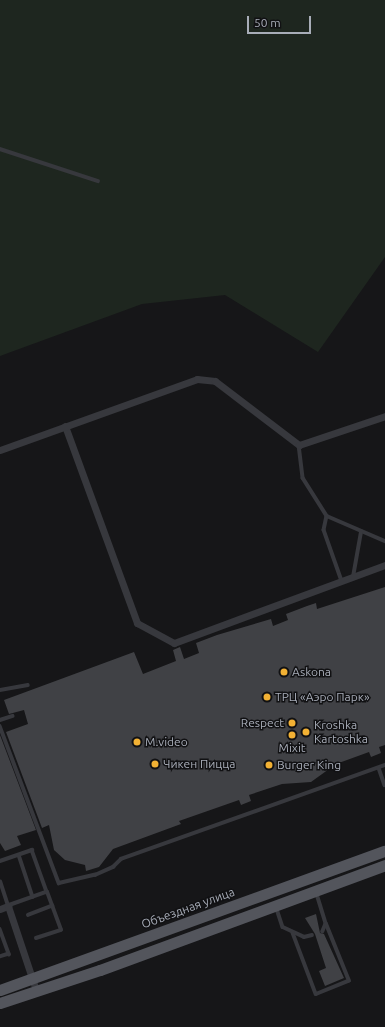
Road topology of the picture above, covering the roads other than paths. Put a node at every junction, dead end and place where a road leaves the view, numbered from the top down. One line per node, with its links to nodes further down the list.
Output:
1 (0, 149): 2 (lane)
2 (98, 181)
3 (385, 416): 5 (street)
4 (65, 426): 5 (street); 6 (street); 12 (street)
5 (299, 444): 7 (lane)
6 (0, 450)
7 (328, 516): 8 (lane); 12 (lane)
8 (361, 532): 9 (lane); 11 (lane)
9 (385, 541)
10 (385, 565): 11 (street)
11 (353, 577): 12 (street)
12 (342, 581)
13 (28, 685): 14 (lane)
14 (0, 690)
15 (12, 716): 16 (lane)
16 (0, 720)
17 (0, 726): 19 (lane)
18 (385, 765): 19 (lane)
19 (379, 768): 20 (lane)
20 (385, 785)
21 (385, 851): 41 (main road, Объездная улица)
22 (19, 855): 23 (lane); 27 (lane); 28 (lane)
23 (0, 861)
24 (385, 865): 26 (main road)
25 (0, 882): 30 (lane)
26 (318, 888): 29 (main road); 34 (lane)
27 (47, 892): 28 (lane); 31 (lane)
28 (33, 897): 30 (lane)
29 (275, 905): 37 (lane); 43 (main road)
30 (8, 906): 32 (street); 41 (street)
31 (52, 906): 33 (lane); 39 (lane)
32 (0, 909)
33 (28, 914)
34 (326, 924): 36 (lane); 37 (lane)
35 (0, 929): 40 (lane)
36 (323, 931)
37 (292, 933): 38 (lane)
38 (312, 935)
39 (36, 938)
40 (0, 957)
41 (33, 979): 42 (main road, Объездная улица); 43 (street)
42 (0, 990)
43 (36, 990): 44 (main road)
44 (0, 1003)

